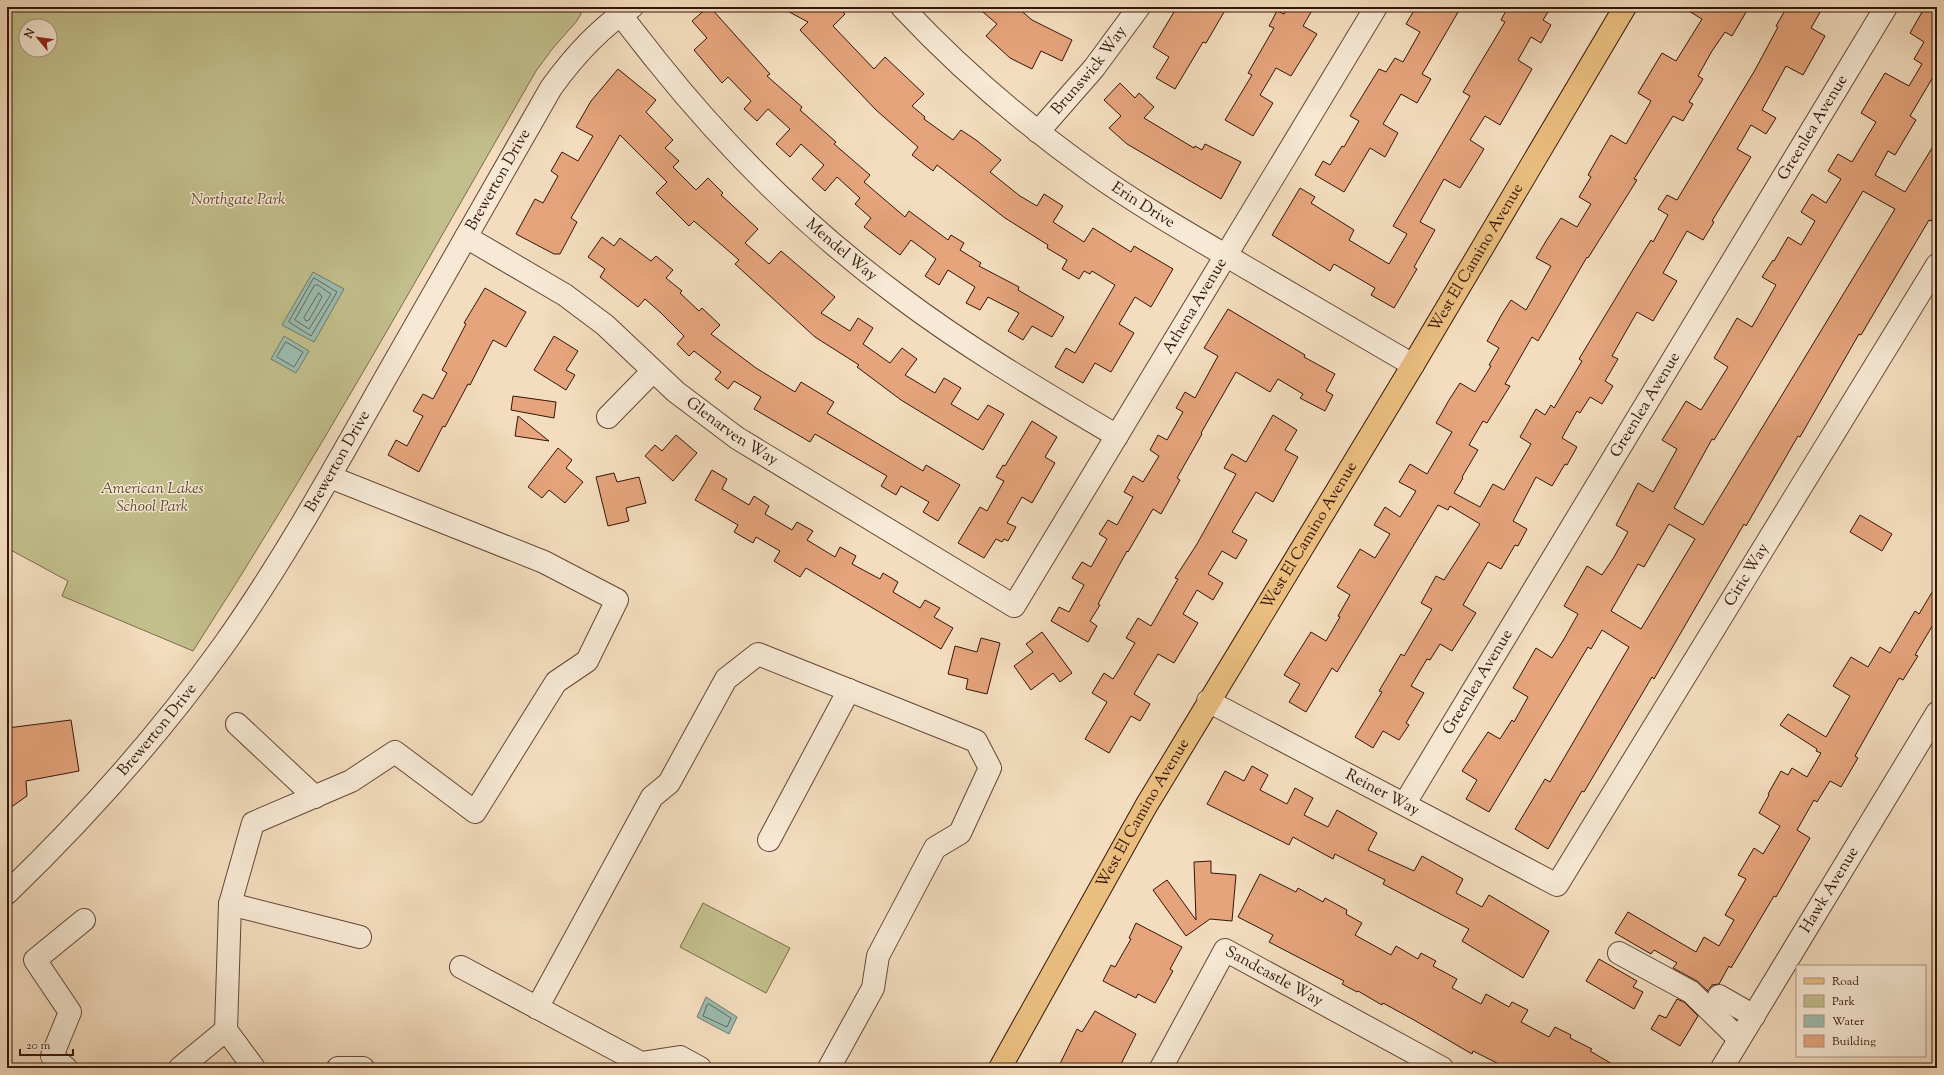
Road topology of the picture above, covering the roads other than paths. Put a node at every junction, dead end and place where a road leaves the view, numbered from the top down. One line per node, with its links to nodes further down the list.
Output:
1 (902, 7): 7 (street, Erin Drive)
2 (1139, 7): 7 (street, Brunswick Way)
3 (1376, 7): 9 (street, Athena Avenue)
4 (1625, 7): 11 (main road, West El Camino Avenue)
5 (1886, 7): 22 (street, Greenlea Avenue)
6 (622, 10): 8 (street, Brewerton Drive); 14 (street, Mendel Way)
7 (1038, 132): 9 (street, Erin Drive)
8 (466, 237): 12 (street, Glenarven Way); 15 (street, Brewerton Drive)
9 (1226, 256): 11 (street, Erin Drive); 14 (street, Athena Avenue)
10 (1937, 265): 24 (street, Ciric Way)
11 (1413, 365): 18 (main road, West El Camino Avenue)
12 (653, 371): 13 (street); 16 (street, Glenarven Way)
13 (608, 417)
14 (1117, 436): 16 (street, Athena Avenue)
15 (330, 477): 21 (street); 25 (street, Brewerton Drive)
16 (1014, 606)
17 (849, 690): 23 (street); 32 (street); 43 (street)
18 (1208, 701): 22 (street, Reiner Way); 44 (main road, West El Camino Avenue)
19 (1937, 713): 33 (street, Hawk Avenue)
20 (237, 724): 21 (street)
21 (315, 797): 26 (street)
22 (1405, 803): 24 (street, Reiner Way)
23 (769, 840)
24 (1557, 885)
25 (10, 888)
26 (230, 904): 28 (street); 34 (street)
27 (84, 920): 37 (street)
28 (360, 937)
29 (1619, 953): 35 (street)
30 (461, 967): 32 (street)
31 (1719, 996): 33 (street)
32 (537, 1008): 36 (street)
33 (1754, 1016): 35 (street, Hawk Avenue)
34 (226, 1030): 38 (street); 39 (street)
35 (1739, 1039): 47 (street, Hawk Avenue)
36 (657, 1064): 42 (street)
37 (66, 1068)
38 (180, 1068)
39 (254, 1068)
40 (338, 1068): 41 (street)
41 (363, 1068)
42 (700, 1068)
43 (829, 1068)
44 (1000, 1068)
45 (1161, 1068): 46 (street, Sandcastle Way)
46 (1442, 1068)
47 (1722, 1068)

